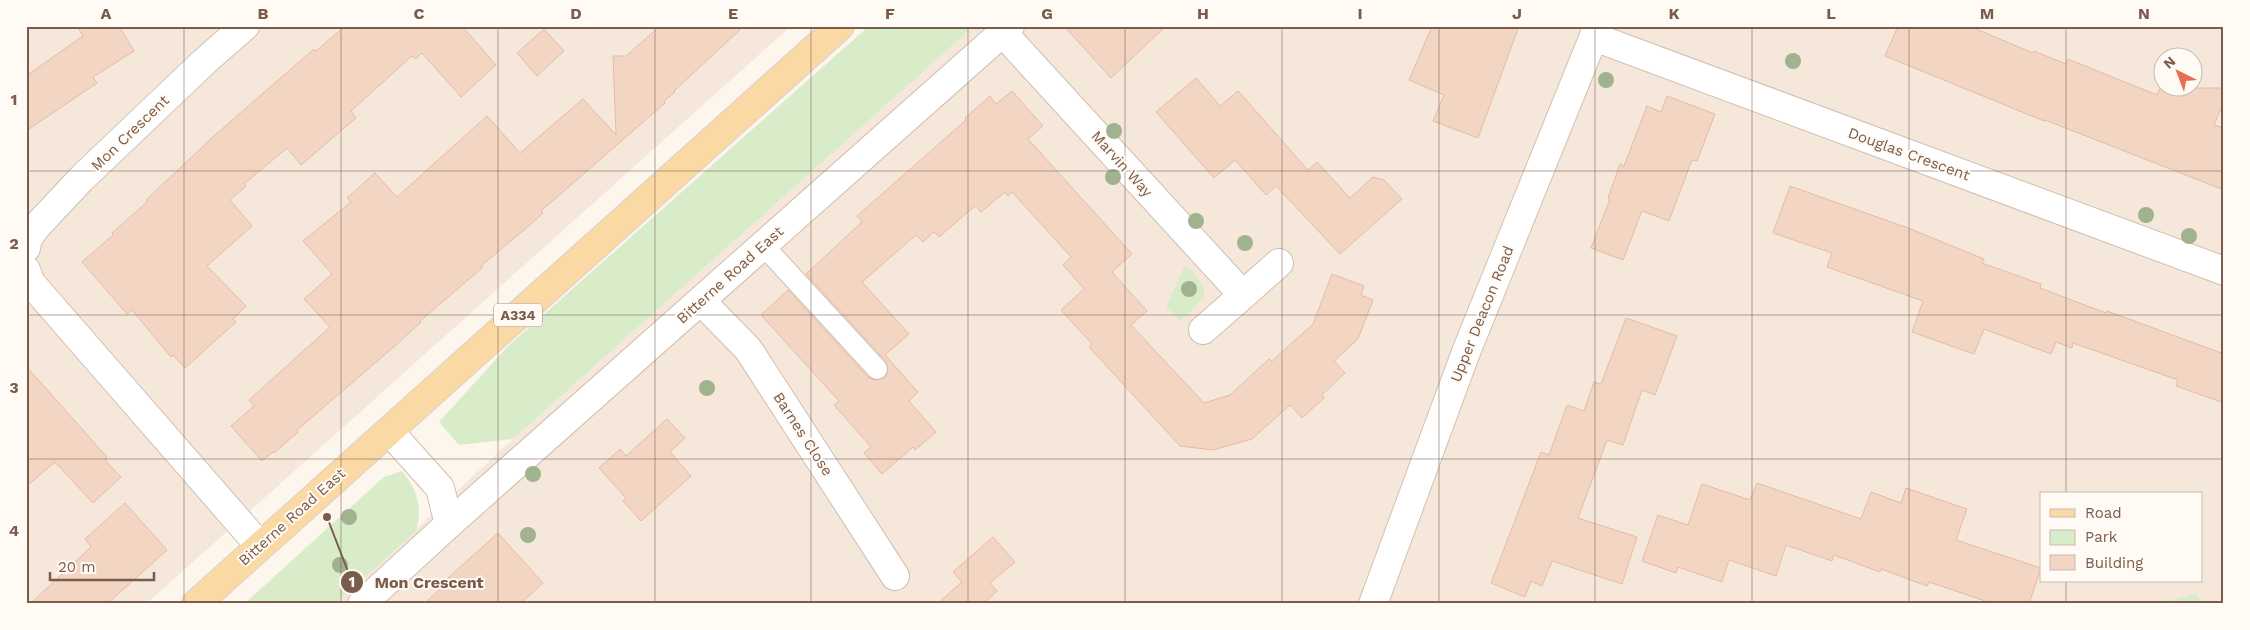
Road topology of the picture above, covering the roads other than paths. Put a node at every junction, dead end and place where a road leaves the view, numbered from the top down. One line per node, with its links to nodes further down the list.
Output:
1 (245, 26): 6 (street, Mon Crescent)
2 (840, 26): 14 (main road, Bitterne Road East / A334)
3 (1007, 29): 5 (street, Bitterne Road East); 10 (street, Marvin Way)
4 (1596, 32): 9 (street, Douglas Crescent); 20 (street, Upper Deacon Road)
5 (763, 245): 11 (street, Bitterne Road East); 13 (lane)
6 (26, 248)
7 (1279, 263): 10 (street)
8 (26, 270): 16 (street)
9 (2224, 271)
10 (1243, 295): 12 (street)
11 (700, 301): 15 (street, Bitterne Road East); 17 (street, Barnes Close)
12 (1203, 330)
13 (877, 369)
14 (389, 431): 15 (street); 16 (main road, Bitterne Road East / A334)
15 (450, 524): 19 (street, Bitterne Road East)
16 (260, 546): 18 (main road, Bitterne Road East / A334)
17 (895, 576)
18 (196, 604)
19 (362, 604)
20 (1373, 604)

